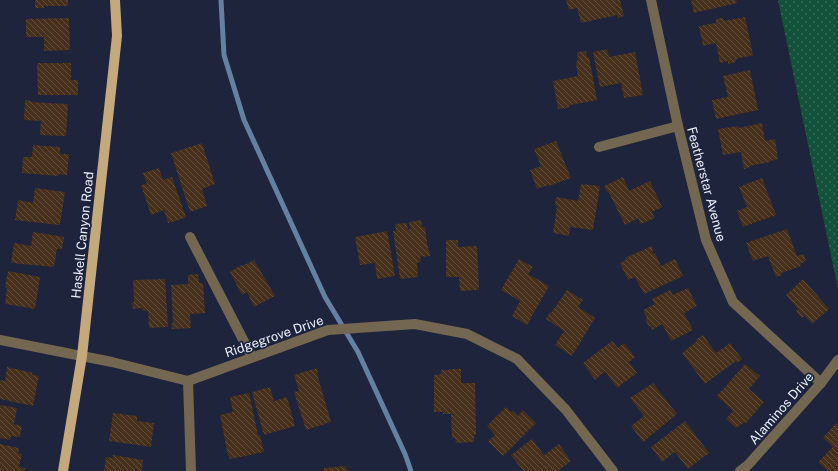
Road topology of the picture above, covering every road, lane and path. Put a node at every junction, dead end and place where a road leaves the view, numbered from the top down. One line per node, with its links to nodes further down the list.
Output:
1 (115, 0): 7 (main road, Haskell Canyon Road)
2 (651, 0): 3 (street, Featherstar Avenue)
3 (678, 126): 4 (street); 11 (street, Featherstar Avenue)
4 (599, 147)
5 (190, 237): 8 (street)
6 (0, 340): 7 (street)
7 (82, 356): 10 (street); 12 (main road, Haskell Canyon Road)
8 (252, 357): 10 (street, Ridgegrove Drive); 14 (street, Ridgegrove Drive)
9 (838, 360): 11 (street, Alaminos Drive)
10 (188, 381): 13 (street)
11 (821, 383): 15 (street, Alaminos Drive)
12 (63, 471)
13 (191, 471)
14 (613, 471)
15 (740, 471)

